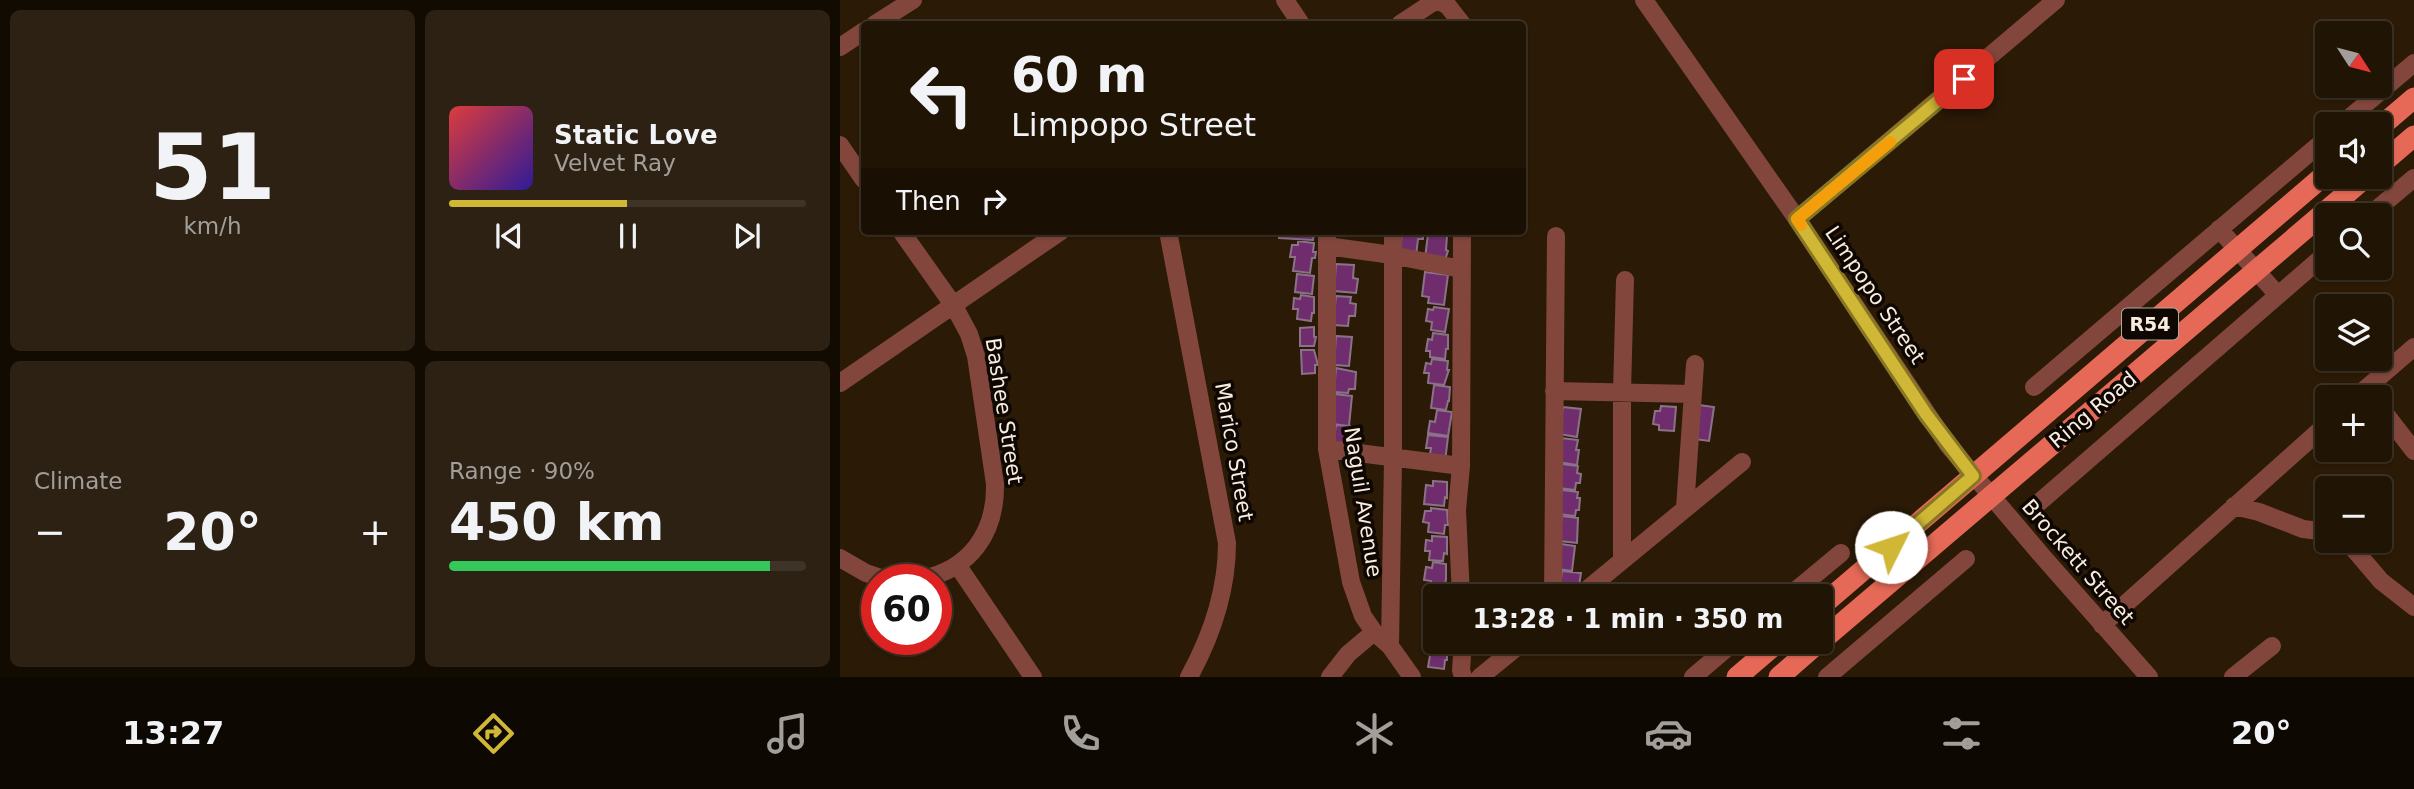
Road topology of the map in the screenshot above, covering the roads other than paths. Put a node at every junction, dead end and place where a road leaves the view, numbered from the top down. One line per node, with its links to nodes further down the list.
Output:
1 (913, 0): 5 (street)
2 (1285, 0): 6 (street)
3 (1644, 0): 24 (street, Limpopo Street)
4 (2056, 0): 24 (street)
5 (880, 21)
6 (1299, 21)
7 (1405, 21): 8 (street)
8 (1460, 21)
9 (840, 24): 10 (street)
10 (852, 39)
11 (2414, 63): 13 (street)
12 (2414, 98): 14 (main road)
13 (2356, 112)
14 (2392, 117)
15 (2414, 136): 18 (main road)
16 (840, 145): 19 (street)
17 (2315, 148): 25 (street)
18 (2392, 155)
19 (861, 176)
20 (2414, 178): 23 (street)
21 (2315, 183): 33 (main road, Ring Road / R54)
22 (2352, 189): 37 (main road, Ring Road / R54)
23 (2384, 203)
24 (1797, 219): 56 (street, Limpopo Street)
25 (2219, 229): 33 (street); 45 (street)
26 (904, 235): 40 (street, Bashee Street)
27 (1055, 235): 40 (street)
28 (1169, 235): 89 (street, Marico Street)
29 (1393, 235): 34 (street)
30 (1462, 235): 36 (street)
31 (1556, 236): 46 (street)
32 (1327, 238): 34 (street); 51 (street, Naguil Avenue)
33 (2237, 249): 37 (street); 56 (main road, Ring Road / R54)
34 (1392, 255): 36 (street); 53 (street)
35 (2315, 263): 39 (street, Ring Road)
36 (1461, 269): 55 (street)
37 (2256, 270): 39 (street); 57 (main road, Ring Road / R54)
38 (1625, 281): 47 (street)
39 (2277, 294): 58 (street, Ring Road)
40 (954, 306): 43 (street); 67 (street, Bashee Street)
41 (2414, 347): 44 (street)
42 (1695, 365): 48 (street)
43 (840, 383)
44 (2374, 385)
45 (2034, 387)
46 (1554, 391): 47 (street); 71 (street)
47 (1622, 391): 48 (street); 66 (street)
48 (1692, 394): 60 (street)
49 (2392, 423): 52 (street)
50 (2315, 434): 59 (street)
51 (1327, 449): 53 (street); 78 (street, Naguil Avenue)
52 (2414, 451)
53 (1394, 458): 55 (street); 79 (street)
54 (1742, 462): 60 (street)
55 (1461, 466): 70 (street)
56 (1973, 476): 57 (street, Brockett Street); 74 (main road, Ring Road / R54)
57 (1990, 497): 76 (street, Brockett Street); 77 (main road, Ring Road / R54)
58 (2035, 506)
59 (2234, 506): 61 (street); 76 (street)
60 (1685, 508): 66 (street)
61 (2315, 530)
62 (1841, 552): 73 (street)
63 (2357, 553): 75 (street)
64 (840, 558): 69 (street)
65 (1966, 559): 96 (street)
66 (1622, 561): 72 (street)
67 (958, 566): 68 (street, Bashee Street); 88 (street)
68 (952, 569)
69 (861, 570)
70 (1460, 584)
71 (1553, 584)
72 (1594, 584)
73 (1803, 584)
74 (1833, 596)
75 (2414, 607)
76 (2102, 625): 97 (street, Brockett Street)
77 (1833, 631)
78 (1374, 632): 79 (street, Naguil Avenue); 90 (street)
79 (1390, 646): 91 (street, Naguil Avenue)
80 (2273, 646): 98 (street)
81 (1463, 654): 92 (street)
82 (1471, 654): 87 (street)
83 (1508, 654): 87 (street)
84 (1721, 654): 93 (street)
85 (1763, 654): 94 (main road)
86 (1806, 654): 95 (main road, Ring Road / R54)
87 (1483, 675)
88 (1033, 677)
89 (1189, 677)
90 (1330, 677)
91 (1412, 677)
92 (1463, 677)
93 (1695, 677)
94 (1737, 677)
95 (1779, 677)
96 (1827, 677)
97 (2149, 677)
98 (2233, 677)

